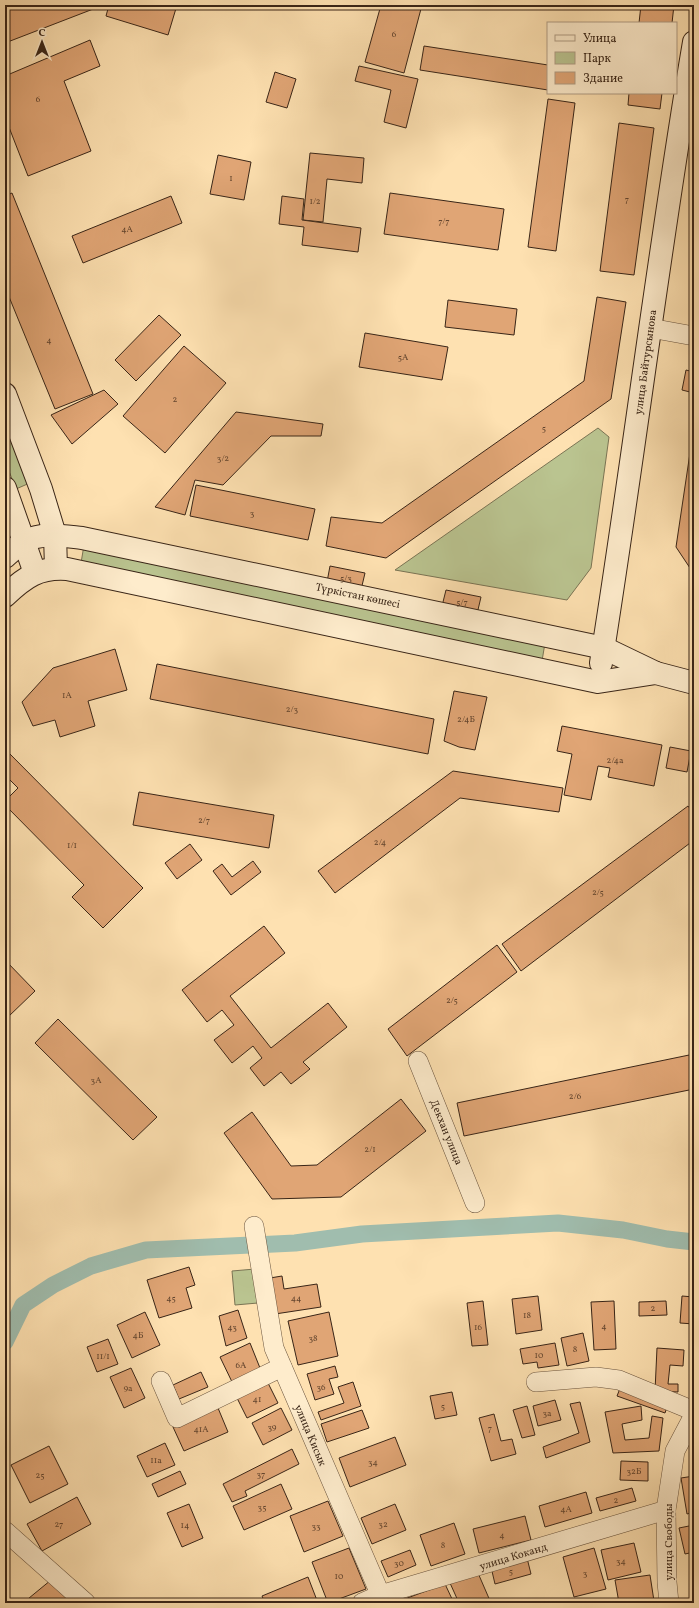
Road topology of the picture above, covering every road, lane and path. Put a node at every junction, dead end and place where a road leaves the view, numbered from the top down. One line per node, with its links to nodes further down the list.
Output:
1 (694, 42): 2 (main road, улица Байтурсынова)
2 (650, 328): 3 (street); 11 (main road, улица Байтурсынова)
3 (694, 336)
4 (5, 394): 6 (main road)
5 (5, 488): 7 (main road)
6 (55, 535): 7 (main road, Түркістан көшесі); 9 (main road); 11 (main road, Түркістан көшесі)
7 (25, 541): 8 (main road); 9 (main road)
8 (5, 557)
9 (45, 570): 10 (main road); 13 (main road, Түркістан көшесі)
10 (5, 596)
11 (604, 648): 12 (main road, Түркістан көшесі); 13 (main road, улица Байтурсынова)
12 (656, 673): 13 (main road, Түркістан көшесі); 14 (main road, Түркістан көшесі)
13 (598, 682)
14 (694, 683)
15 (418, 1061): 16 (street, Декхан улица)
16 (475, 1203)
17 (254, 1227): 18 (street, улица Кисык)
18 (282, 1367): 19 (street); 24 (street, улица Кисык)
19 (161, 1381)
20 (536, 1382): 21 (street)
21 (693, 1414): 22 (street, улица Свободы)
22 (666, 1510): 24 (street, улица Коканд); 27 (street, улица Свободы)
23 (5, 1531): 25 (street)
24 (382, 1599): 26 (street, улица Коканд)
25 (86, 1603)
26 (362, 1603)
27 (669, 1603)

